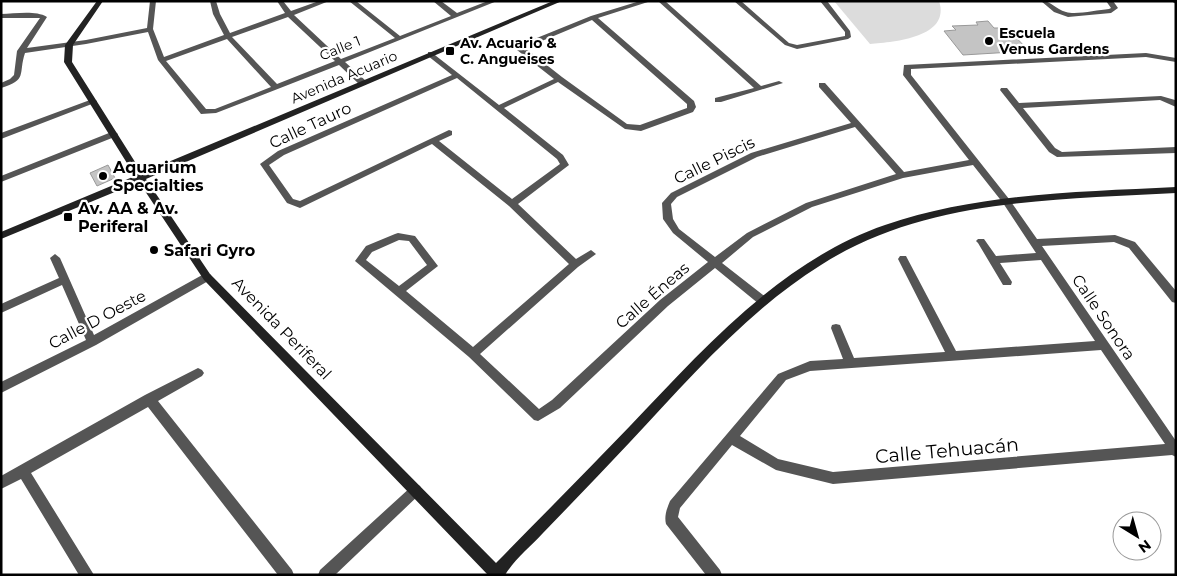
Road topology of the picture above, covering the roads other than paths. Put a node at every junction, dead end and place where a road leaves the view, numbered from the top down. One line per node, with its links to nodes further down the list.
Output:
1 (100, 1): 23 (street)
2 (153, 1): 20 (street)
3 (213, 1): 21 (street)
4 (280, 1): 16 (street)
5 (326, 1): 16 (street)
6 (352, 1): 22 (street)
7 (436, 1): 18 (street)
8 (494, 1): 18 (street, Calle 1)
9 (559, 1): 25 (street, Avenida Acuario)
10 (648, 1): 19 (street)
11 (661, 1): 36 (street)
12 (737, 1): 13 (street)
13 (823, 1)
14 (1044, 1): 15 (street)
15 (1109, 1)
16 (289, 14): 21 (street); 28 (street)
17 (1, 16): 24 (street)
18 (456, 16): 22 (street, Calle 1)
19 (593, 17): 30 (street); 30 (street)
20 (150, 29): 23 (street); 26 (street)
21 (228, 36): 26 (street); 35 (street)
22 (399, 38): 28 (street, Calle 1)
23 (68, 46): 24 (street); 39 (street, Avenida Periferal)
24 (21, 50): 34 (street)
25 (431, 54): 29 (street); 31 (street, Avenida Acuario)
26 (162, 60): 35 (street, Calle 1)
27 (1176, 60): 49 (street, Calle Sonora)
28 (340, 62): 31 (street); 35 (street, Calle 1)
29 (458, 75): 42 (street); 47 (street, Calle Tauro)
30 (559, 79): 42 (street)
31 (363, 83): 51 (street, Avenida Acuario)
32 (779, 83): 36 (street)
33 (822, 85): 43 (street)
34 (1, 86)
35 (276, 88)
36 (760, 88): 38 (street)
37 (1004, 90): 41 (street)
38 (718, 100)
39 (93, 102): 45 (street, Avenida Periferal); 46 (street)
40 (1176, 105): 41 (street)
41 (1016, 106): 48 (street)
42 (499, 108): 55 (street)
43 (856, 124): 50 (street); 64 (street, Calle Piscis)
44 (449, 133): 47 (street)
45 (114, 134): 51 (street, Avenida Periferal); 52 (street)
46 (1, 136)
47 (433, 141): 55 (street)
48 (1176, 150)
49 (976, 162): 50 (street, Calle Éneas); 54 (street, Calle Sonora)
50 (902, 175): 64 (street, Calle Éneas)
51 (140, 177): 56 (street, Avenida Acuario); 66 (street, Avenida Periferal)
52 (1, 179)
53 (1176, 190): 54 (street)
54 (1006, 201): 58 (street, Calle Sonora); 71 (street)
55 (512, 204): 65 (street)
56 (1, 236)
57 (981, 241): 63 (street)
58 (1035, 243): 60 (street, Calle Sonora); 70 (street)
59 (591, 254): 65 (street)
60 (1043, 256): 63 (street); 75 (street, Calle Sonora)
61 (56, 258): 67 (street)
62 (903, 259): 77 (street)
63 (994, 260): 68 (street)
64 (715, 261): 71 (street, Calle Piscis); 76 (street, Calle Éneas)
65 (574, 264): 76 (street)
66 (207, 277): 74 (street, Calle D Oeste); 86 (street, Avenida Periferal)
67 (64, 280): 72 (street); 74 (street)
68 (1008, 282)
69 (399, 291): 69 (street, Calle Éneas); 76 (street, Calle Éneas)
70 (1176, 299)
71 (763, 301): 87 (street)
72 (1, 309)
73 (836, 328): 78 (street)
74 (92, 342): 80 (street, Calle D Oeste)
75 (1102, 345): 77 (street); 83 (street, Calle Sonora)
76 (473, 354)
77 (952, 354): 78 (street)
78 (850, 362): 82 (street)
79 (198, 373): 81 (street)
80 (1, 388)
81 (149, 400): 84 (street); 89 (street)
82 (732, 438): 83 (street, Calle Tehuacán); 91 (street)
83 (1175, 450)
84 (23, 471): 85 (street); 88 (street)
85 (1, 483)
86 (416, 490): 87 (street, Avenida Periferal); 90 (street)
87 (497, 574)
88 (87, 575)
89 (287, 575)
90 (325, 575)
91 (715, 575)

